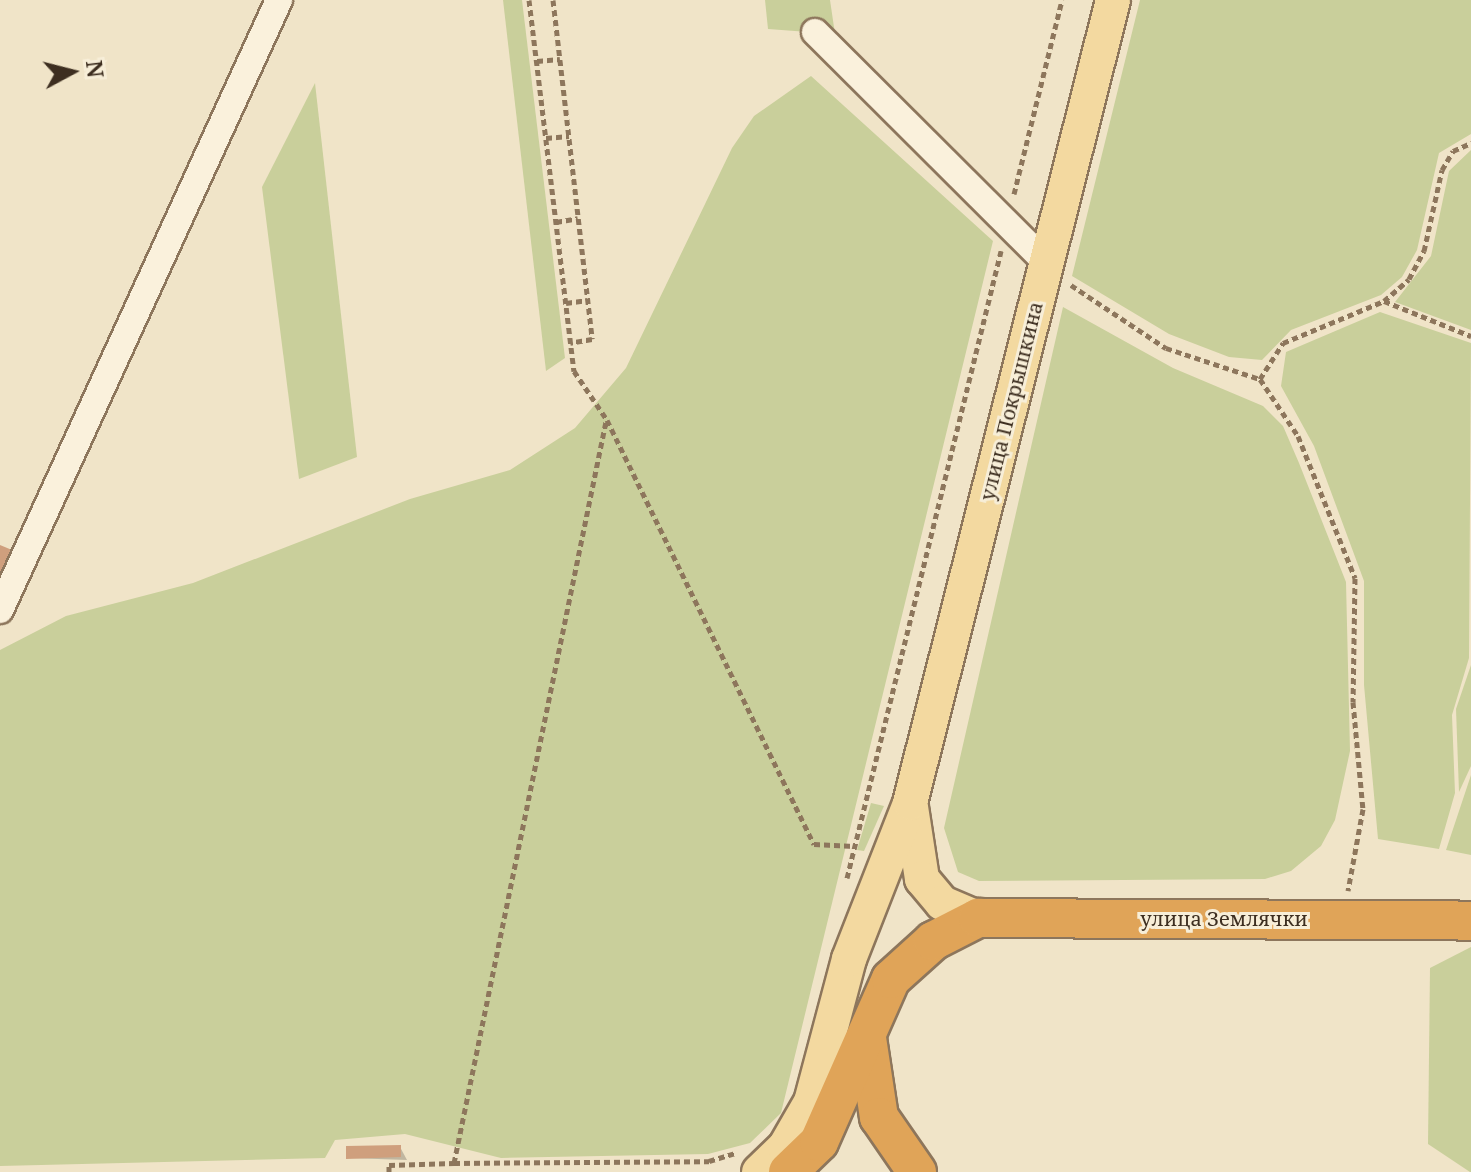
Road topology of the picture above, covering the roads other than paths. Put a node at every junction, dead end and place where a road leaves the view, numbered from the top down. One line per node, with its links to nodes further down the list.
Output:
1 (279, 0): 5 (lane)
2 (1113, 0): 4 (main road, улица Покрышкина)
3 (815, 32): 4 (lane)
4 (1047, 263): 6 (main road, улица Покрышкина)
5 (0, 610)
6 (910, 803): 7 (main road); 10 (main road, улица Покрышкина)
7 (978, 918): 8 (highway, улица Землячки); 9 (highway)
8 (1471, 921)
9 (867, 1031): 11 (highway); 12 (highway)
10 (749, 1162)
11 (788, 1172)
12 (917, 1172)

